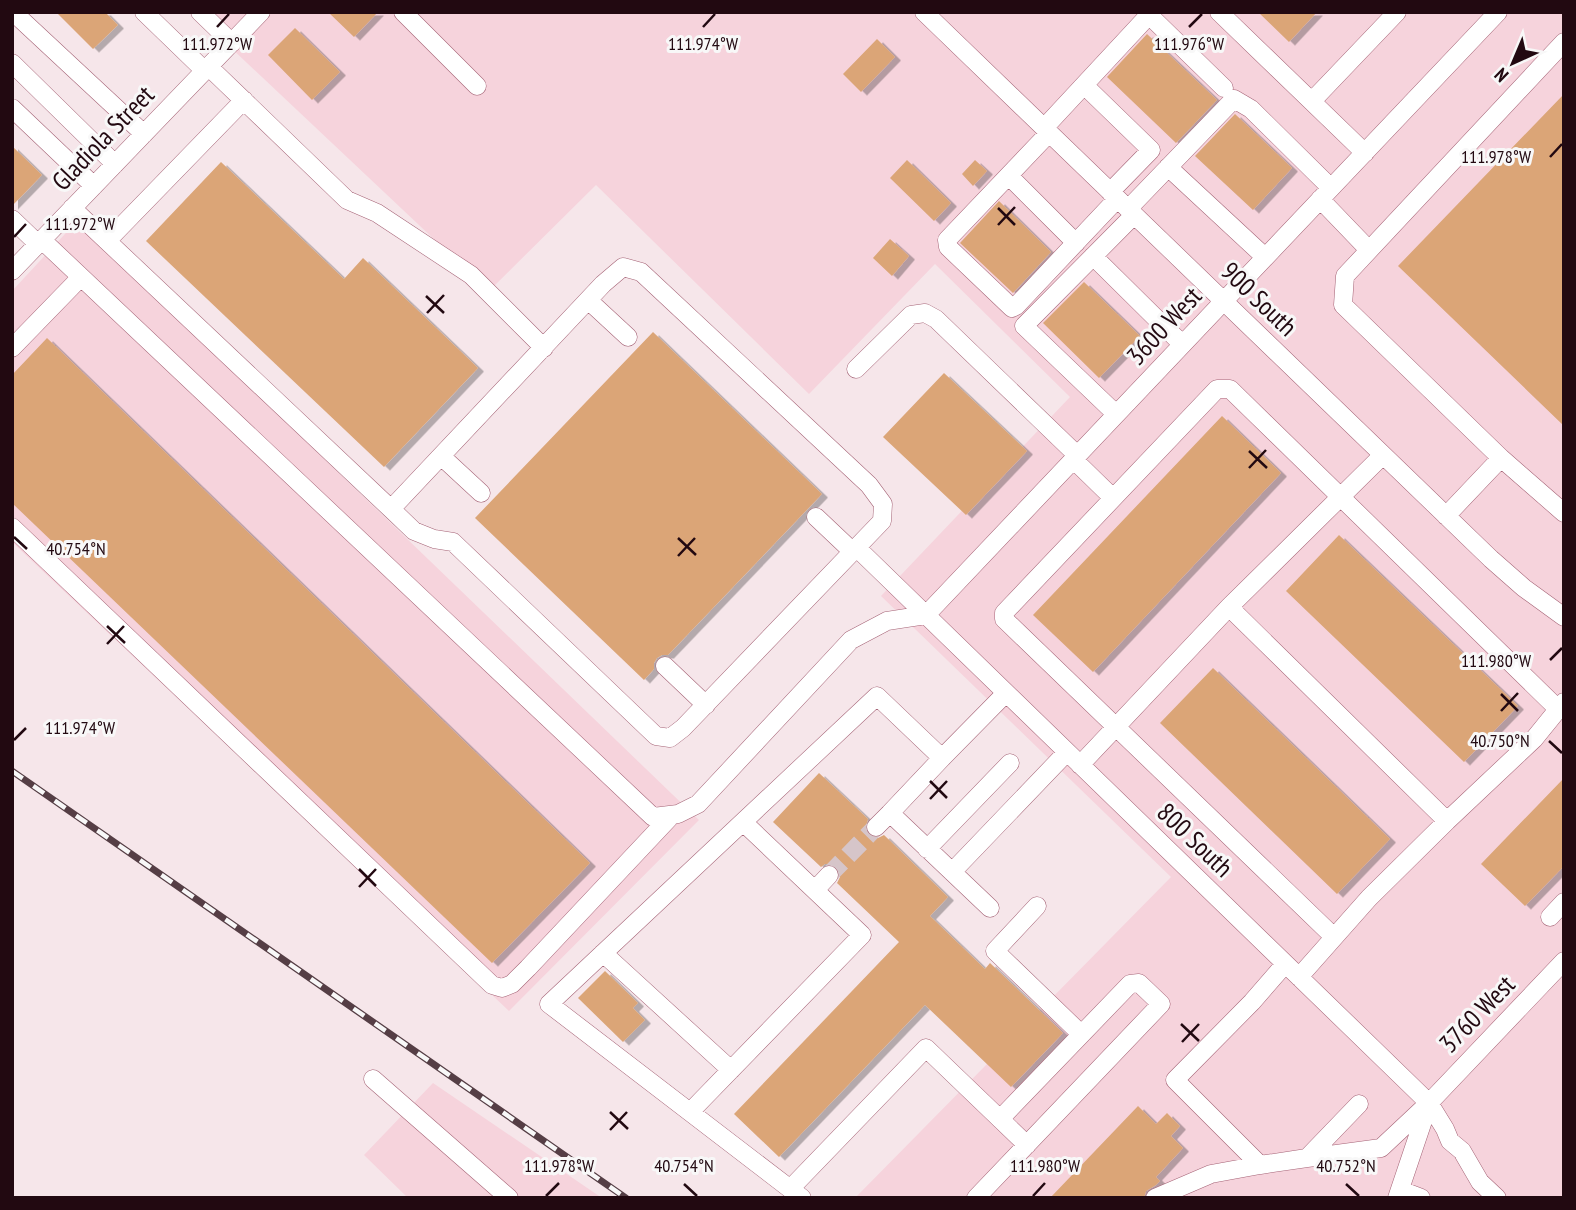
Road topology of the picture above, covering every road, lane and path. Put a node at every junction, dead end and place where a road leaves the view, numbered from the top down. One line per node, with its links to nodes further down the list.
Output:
1 (13, 12): 21 (street)
2 (144, 12): 13 (street)
3 (200, 12): 11 (street)
4 (261, 12): 11 (street, Gladiola Street)
5 (403, 12): 15 (street)
6 (924, 12): 20 (street, 900 South)
7 (1219, 12): 18 (street)
8 (1397, 12): 18 (street)
9 (1498, 12): 22 (street, 3600 West)
10 (1564, 42): 34 (street)
11 (232, 43): 13 (street, Gladiola Street)
12 (12, 64): 23 (street)
13 (207, 69): 17 (street); 21 (street, Gladiola Street)
14 (1084, 85): 16 (street); 20 (street); 28 (street)
15 (477, 86)
16 (1224, 88)
17 (244, 100): 31 (street); 44 (street)
18 (1311, 101): 22 (street)
19 (12, 108): 26 (street)
20 (1046, 130): 25 (street); 28 (street, 900 South)
21 (144, 134): 23 (street, Gladiola Street)
22 (1365, 153): 27 (street, 3600 West)
23 (115, 164): 26 (street, Gladiola Street)
24 (1168, 167): 27 (street); 28 (street); 36 (street)
25 (1009, 176): 33 (street); 33 (street)
26 (94, 186): 29 (street, Gladiola Street)
27 (1326, 193): 34 (street); 36 (street, 3600 West)
28 (1122, 204): 33 (street); 35 (street); 40 (street, 900 South)
29 (72, 208): 31 (street); 32 (street, Gladiola Street)
30 (12, 219): 32 (street)
31 (107, 241): 54 (street)
32 (40, 242): 37 (street, Gladiola Street); 38 (street)
33 (1076, 243)
34 (1369, 250): 50 (street)
35 (1093, 256): 42 (street); 46 (street)
36 (1265, 257): 40 (street, 3600 West)
37 (12, 271)
38 (81, 277): 43 (street); 72 (street)
39 (588, 300): 41 (street); 44 (street); 59 (street)
40 (1223, 301): 42 (street, 3600 West); 47 (street, 900 South)
41 (628, 337)
42 (1182, 344): 46 (street, 3600 West)
43 (12, 348)
44 (544, 348): 48 (street)
45 (856, 369): 49 (street)
46 (1116, 414): 49 (street, 3600 West)
47 (1382, 455): 52 (street); 56 (street, 900 South)
48 (441, 456): 51 (street); 54 (street)
49 (1075, 457): 53 (street); 61 (street, 3600 West)
50 (1501, 458): 55 (street); 56 (street)
51 (481, 493)
52 (1340, 496): 53 (street); 60 (street); 66 (street)
53 (1113, 498): 67 (street)
54 (390, 509): 65 (street)
55 (1564, 513)
56 (1446, 516): 62 (street, 900 South)
57 (816, 517): 59 (street, 800 South)
58 (12, 527): 72 (street)
59 (855, 550): 61 (street, 800 South); 65 (street)
60 (1229, 607): 67 (street); 73 (street)
61 (926, 615): 64 (street, 800 South); 72 (street)
62 (1564, 617)
63 (665, 666): 65 (street)
64 (1006, 693): 68 (street); 69 (street, 800 South)
65 (706, 705)
66 (1561, 706): 73 (street)
67 (1116, 728): 69 (street); 84 (street)
68 (942, 758): 71 (street); 74 (street)
69 (1074, 759): 77 (street); 87 (street, 800 South)
70 (1010, 763): 76 (street)
71 (890, 813): 75 (street); 76 (street)
72 (671, 815)
73 (1447, 821): 84 (street)
74 (743, 822): 79 (street); 85 (street)
75 (876, 827)
76 (927, 849): 77 (street)
77 (952, 872): 82 (street)
78 (829, 875): 79 (street)
79 (815, 890): 90 (street)
80 (1564, 902): 83 (street)
81 (1037, 906): 89 (street)
82 (990, 908)
83 (1550, 917)
84 (1334, 937): 88 (street)
85 (603, 953): 90 (street); 94 (street)
86 (1564, 961): 92 (street, 3760 West)
87 (1285, 964): 88 (street, 800 South); 98 (street)
88 (1298, 976): 92 (street, 800 South)
89 (1081, 1034): 95 (street); 96 (street)
90 (731, 1070): 94 (street)
91 (373, 1079): 102 (street)
92 (1429, 1103): 97 (street, 3760 West); 101 (street); 107 (street, 800 South)
93 (1359, 1104): 97 (street)
94 (690, 1112): 100 (street)
95 (1000, 1119): 96 (street); 100 (street)
96 (1027, 1145): 103 (street)
97 (1307, 1158): 98 (street, 3760 West)
98 (1260, 1165): 99 (street, 3760 West)
99 (1211, 1174): 104 (street, 3760 West); 105 (street)
100 (796, 1193)
101 (1399, 1194): 106 (street)
102 (509, 1198)
103 (976, 1198)
104 (1155, 1198)
105 (1193, 1198)
106 (1421, 1198)
107 (1497, 1198)

